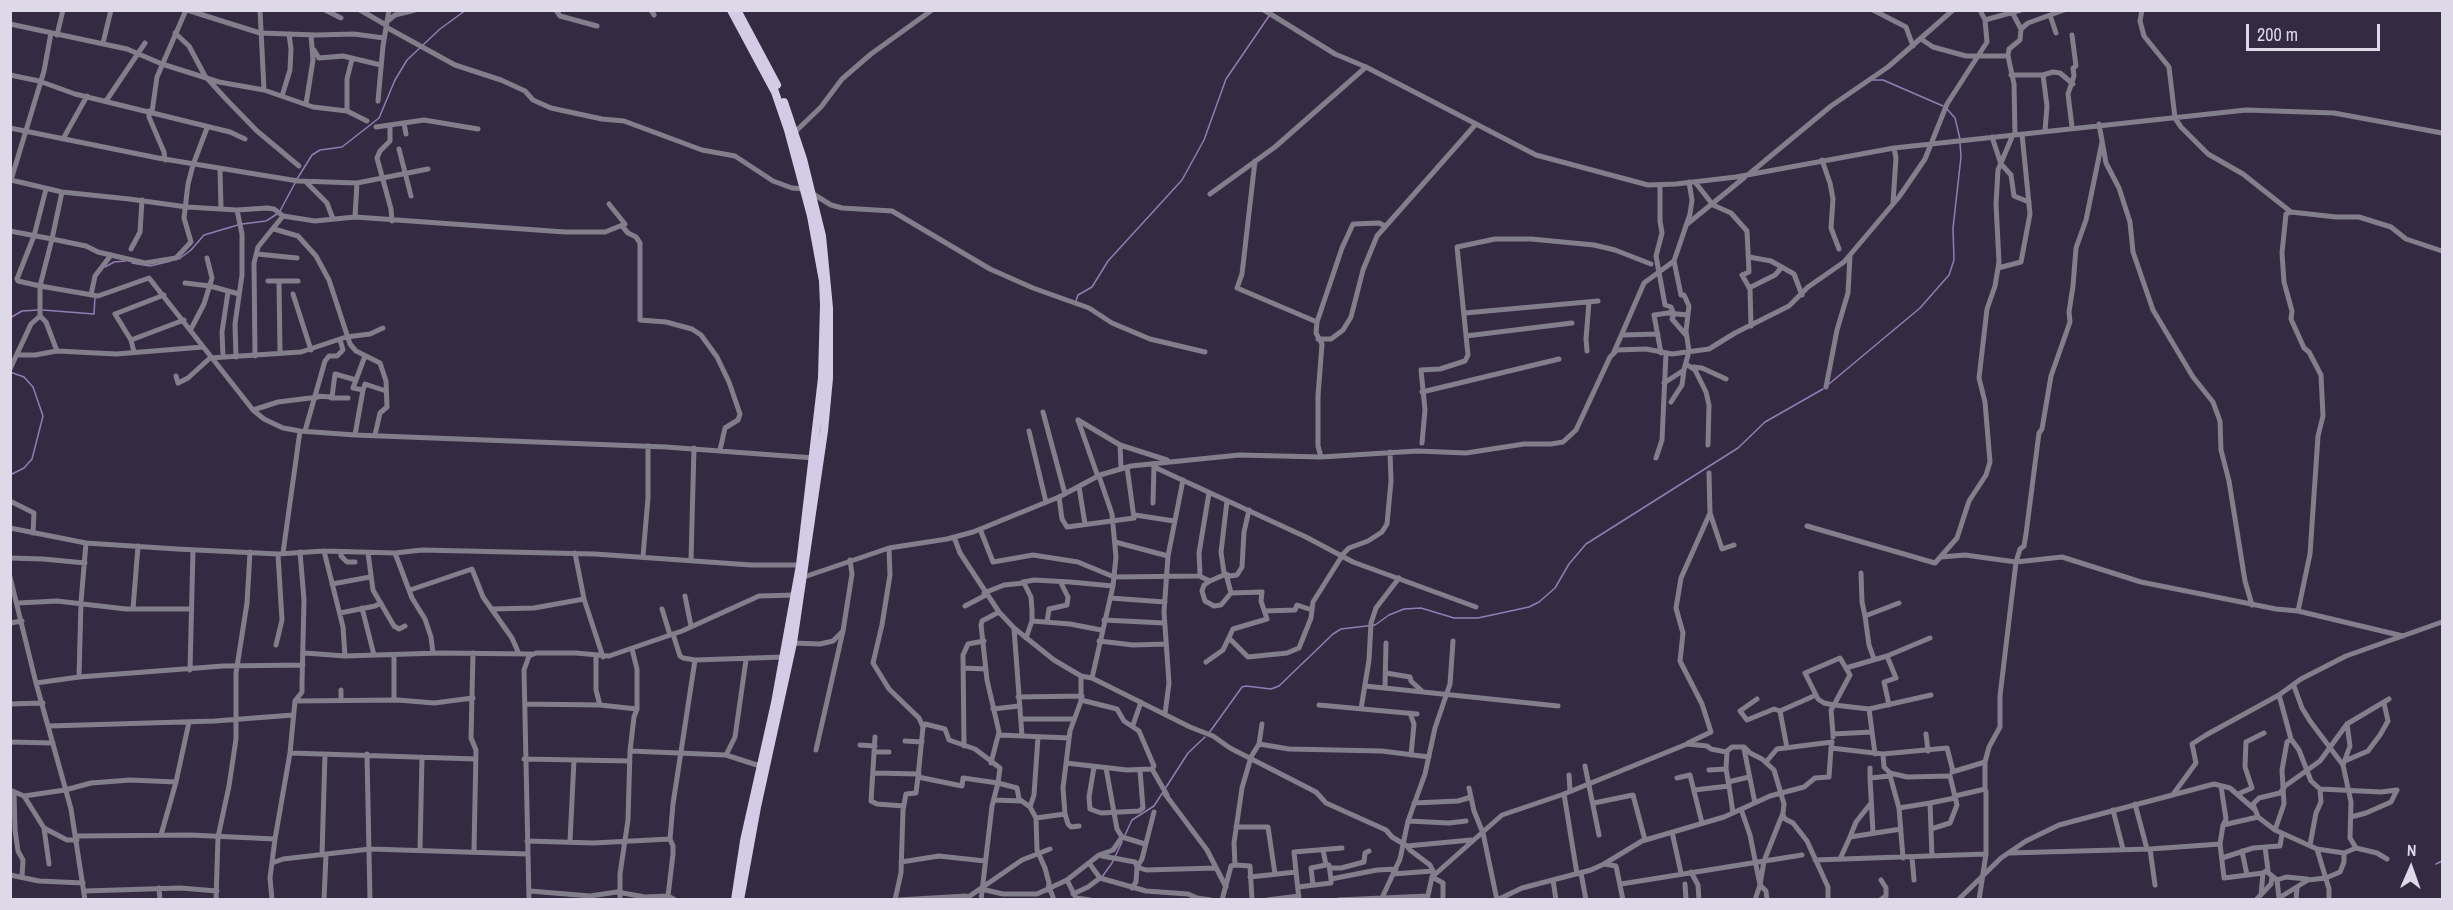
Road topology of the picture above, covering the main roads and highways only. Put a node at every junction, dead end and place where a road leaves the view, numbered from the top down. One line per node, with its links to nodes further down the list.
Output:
1 (731, 10): 3 (main road)
2 (737, 10): 3 (main road)
3 (816, 459): 4 (main road); 5 (main road)
4 (735, 900)
5 (740, 900)

